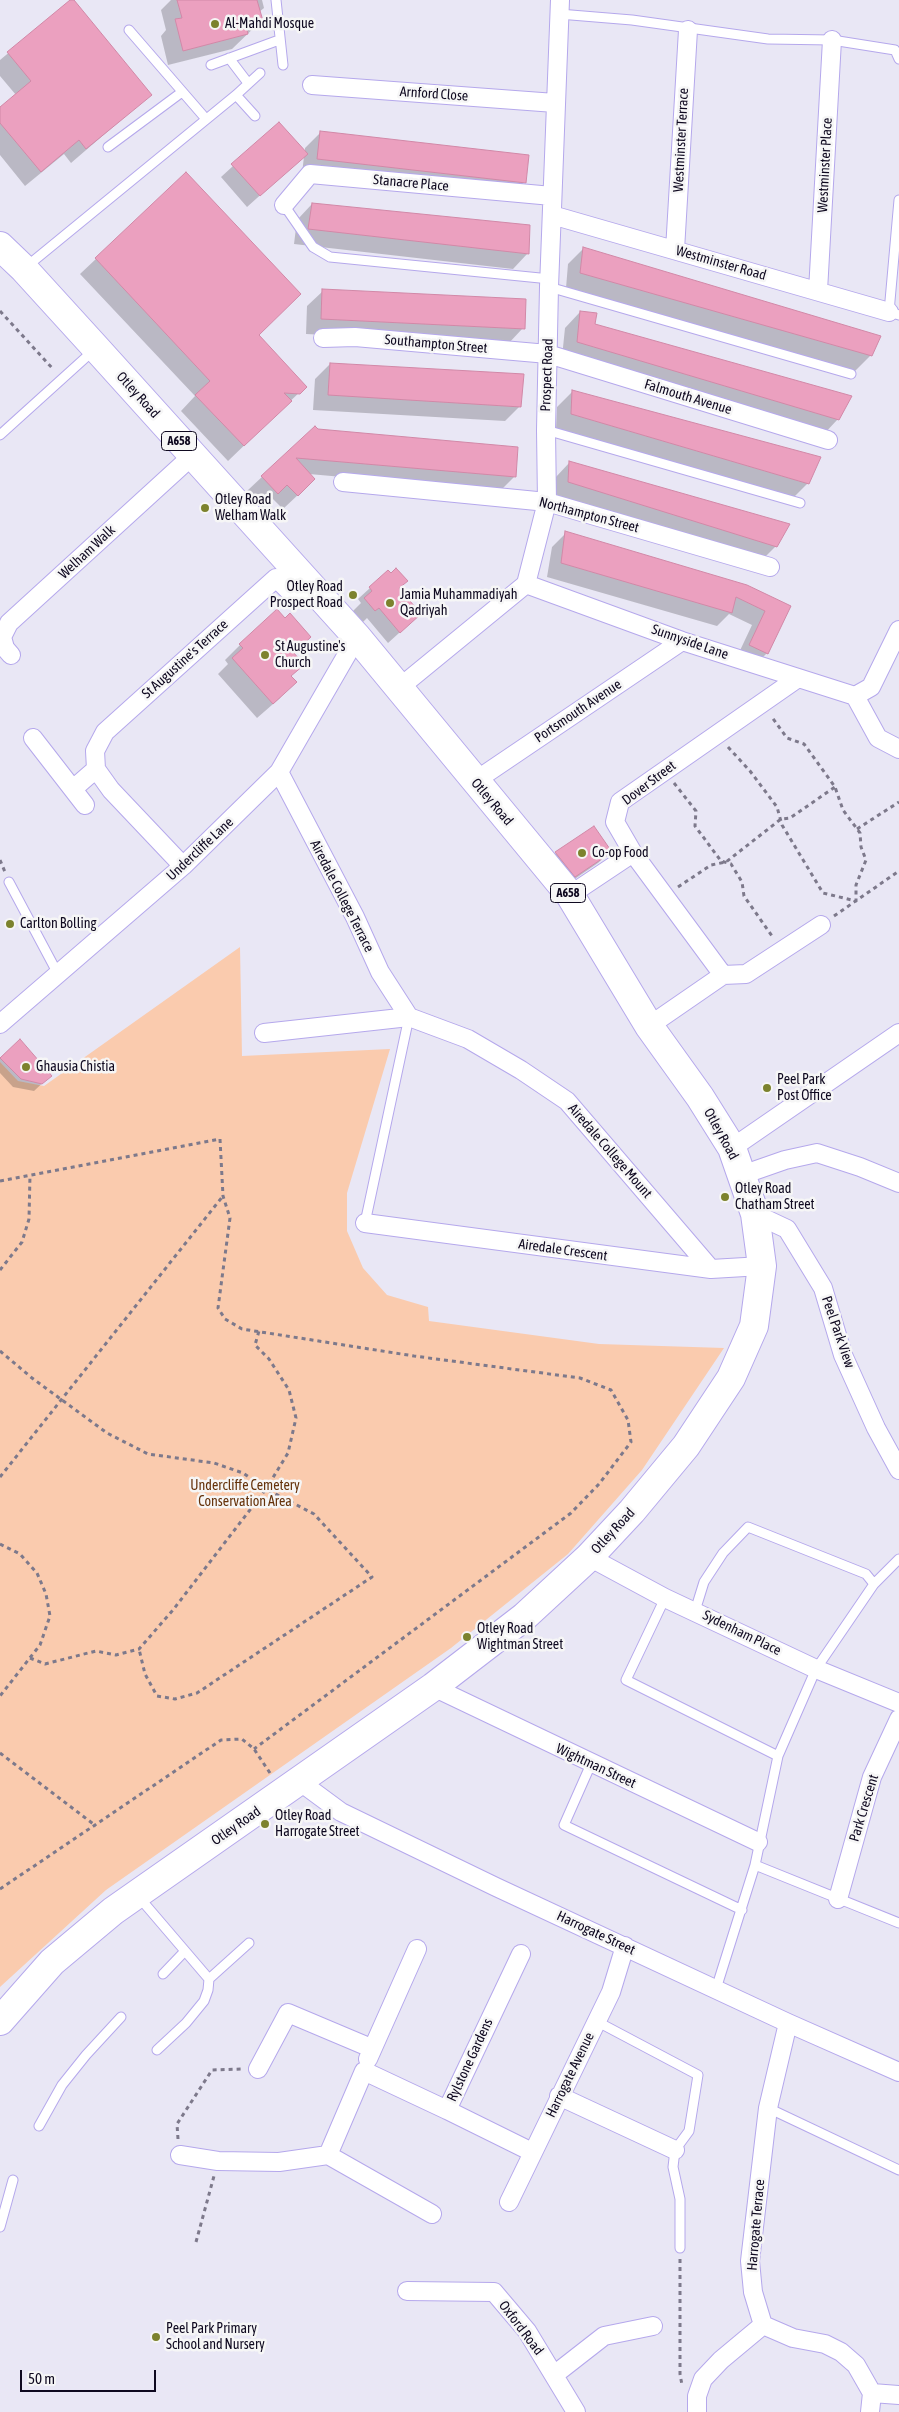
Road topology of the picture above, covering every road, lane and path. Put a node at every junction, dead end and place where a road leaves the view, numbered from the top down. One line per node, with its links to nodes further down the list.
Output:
1 (276, 0): 5 (lane)
2 (559, 7): 4 (lane); 16 (street, Prospect Road)
3 (129, 30): 14 (lane)
4 (688, 30): 6 (lane); 25 (street, Westminster Terrace)
5 (279, 40): 7 (lane); 10 (lane)
6 (832, 40): 8 (lane); 28 (street, Westminster Place)
7 (229, 58): 9 (lane); 12 (lane)
8 (899, 60)
9 (211, 65)
10 (283, 65)
11 (260, 73): 12 (lane)
12 (248, 83): 15 (lane)
13 (312, 86): 16 (street, Arnford Close)
14 (182, 92): 18 (lane); 19 (lane)
15 (236, 95): 17 (lane); 18 (lane)
16 (555, 103): 20 (street, Prospect Road)
17 (255, 116)
18 (206, 120): 26 (lane)
19 (108, 147)
20 (552, 196): 22 (street, Stanacre Place); 23 (street, Prospect Road)
21 (899, 200): 30 (lane)
22 (284, 205): 27 (lane)
23 (552, 216): 25 (street, Westminster Road); 27 (street, Prospect Road)
24 (0, 246): 26 (main road, Otley Road / A658)
25 (675, 250): 28 (street, Westminster Road)
26 (24, 269): 32 (main road, Otley Road / A658)
27 (550, 283): 33 (street, Prospect Road); 34 (lane)
28 (818, 291): 30 (street, Westminster Road)
29 (0, 311): 35 (path)
30 (894, 313)
31 (323, 338): 33 (street, Southampton Street)
32 (96, 348): 35 (lane); 39 (main road, Otley Road / A658)
33 (548, 354): 36 (street, Prospect Road); 38 (street, Falmouth Avenue)
34 (851, 374)
35 (62, 378): 37 (lane)
36 (546, 430): 41 (street, Prospect Road); 42 (lane)
37 (0, 435)
38 (828, 440)
39 (192, 456): 47 (main road, Otley Road / A658); 49 (street, Welham Walk)
40 (343, 482): 41 (street, Northampton Street)
41 (547, 502): 43 (street, Northampton Street); 44 (street, Prospect Road)
42 (800, 503)
43 (770, 567)
44 (526, 584): 48 (street, Sunnyside Lane); 51 (street)
45 (294, 596): 57 (street, St Augustine's Terrace)
46 (899, 630): 52 (street)
47 (357, 637): 51 (main road, Otley Road / A658); 59 (street, Undercliffe Lane)
48 (682, 641): 50 (street, Sunnyside Lane); 60 (street, Portsmouth Avenue)
49 (11, 655)
50 (798, 678): 52 (street, Sunnyside Lane); 53 (street, Dover Street)
51 (399, 688): 60 (main road, Otley Road / A658)
52 (855, 696): 56 (street)
53 (762, 703): 54 (street, Dover Street); 61 (path)
54 (718, 734): 58 (street, Dover Street); 65 (path)
55 (33, 738): 62 (street)
56 (899, 749)
57 (96, 769): 62 (street); 69 (street)
58 (664, 771): 67 (street, Dover Street); 68 (path)
59 (279, 772): 69 (street, Undercliffe Lane); 79 (street, Airedale College Terrace)
60 (474, 781): 72 (main road, Otley Road / A658)
61 (835, 787): 65 (path); 66 (path)
62 (73, 789): 64 (street)
63 (899, 802): 66 (path)
64 (84, 804)
65 (780, 819): 68 (path); 74 (path)
66 (857, 829): 74 (path)
67 (633, 853): 72 (street); 73 (street, Dover Street)
68 (726, 862): 73 (path); 76 (path)
69 (183, 866): 77 (street, Undercliffe Lane)
70 (899, 871): 74 (path)
71 (9, 882): 77 (lane)
72 (570, 896): 81 (main road, Otley Road / A658)
73 (664, 896): 78 (street, Dover Street)
74 (856, 901): 75 (path)
75 (821, 925): 76 (street)
76 (782, 950): 78 (street)
77 (58, 974): 80 (street, Undercliffe Lane)
78 (723, 975): 81 (street)
79 (409, 1017): 82 (street); 91 (lane); 93 (street, Airedale College Mount)
80 (0, 1024)
81 (649, 1026): 84 (main road, Otley Road / A658)
82 (264, 1033)
83 (899, 1033): 84 (street)
84 (732, 1148): 86 (main road, Otley Road / A658)
85 (30, 1175): 87 (path); 89 (path); 94 (path)
86 (742, 1175): 88 (street); 90 (main road, Otley Road / A658)
87 (0, 1181)
88 (899, 1183)
89 (223, 1196): 95 (path); 97 (path)
90 (755, 1214): 92 (main road, Otley Road / A658); 98 (street, Peel Park View)
91 (365, 1223): 93 (street, Airedale Crescent)
92 (762, 1266): 93 (street, Airedale Crescent); 102 (main road, Otley Road / A658)
93 (712, 1269)
94 (0, 1270)
95 (260, 1331): 100 (path); 114 (path)
96 (0, 1351): 97 (path)
97 (62, 1398): 99 (path); 100 (path)
98 (899, 1470)
99 (0, 1478)
100 (266, 1489): 107 (path); 107 (path)
101 (0, 1544): 108 (path)
102 (589, 1557): 105 (street, Sydenham Place); 110 (main road, Otley Road / A658)
103 (899, 1559): 104 (lane)
104 (874, 1584): 106 (lane); 109 (lane)
105 (665, 1598): 106 (street, Sydenham Place); 116 (lane)
106 (695, 1611): 109 (street, Sydenham Place)
107 (139, 1649): 108 (path)
108 (30, 1658): 111 (path)
109 (816, 1669): 112 (street, Sydenham Place); 116 (lane)
110 (433, 1688): 117 (street, Wightman Street); 118 (main road, Otley Road / A658)
111 (0, 1696)
112 (899, 1703)
113 (899, 1719): 124 (street, Park Crescent)
114 (254, 1749): 118 (path); 119 (path)
115 (0, 1752): 119 (path)
116 (778, 1756): 120 (lane)
117 (592, 1764): 120 (street, Wightman Street); 125 (lane)
118 (291, 1787): 123 (main road, Otley Road / A658); 128 (street, Harrogate Street)
119 (96, 1826): 122 (path)
120 (758, 1842): 121 (lane)
121 (755, 1865): 124 (lane); 125 (lane)
122 (0, 1889)
123 (138, 1896): 130 (lane); 136 (main road, Otley Road / A658)
124 (838, 1899): 126 (lane)
125 (742, 1910): 134 (lane)
126 (899, 1924)
127 (249, 1943): 133 (lane)
128 (625, 1946): 134 (street, Harrogate Street); 137 (street, Harrogate Avenue)
129 (417, 1949): 139 (street)
130 (185, 1951): 132 (lane); 133 (lane)
131 (521, 1954): 146 (street, Rylstone Gardens)
132 (163, 1974)
133 (209, 1979): 140 (lane)
134 (716, 1989): 138 (street, Harrogate Street)
135 (122, 2016): 147 (lane)
136 (0, 2021)
137 (596, 2021): 144 (street, Harrogate Avenue); 148 (lane)
138 (788, 2023): 143 (street, Harrogate Street); 145 (street, Harrogate Terrace)
139 (371, 2048): 141 (street); 142 (street)
140 (157, 2050)
141 (258, 2069): 150 (path)
142 (364, 2071): 146 (street, Rylstone Gardens); 151 (street)
143 (899, 2072)
144 (559, 2096): 148 (street); 149 (street, Harrogate Avenue)
145 (768, 2108): 153 (lane); 161 (street, Harrogate Terrace)
146 (447, 2110): 149 (street)
147 (39, 2126)
148 (675, 2150): 159 (lane)
149 (532, 2152): 155 (street, Harrogate Avenue)
150 (180, 2155): 152 (street)
151 (328, 2155): 152 (street); 156 (street)
152 (218, 2161): 158 (path)
153 (899, 2170)
154 (13, 2180): 157 (lane)
155 (509, 2202)
156 (432, 2214)
157 (0, 2227)
158 (196, 2242)
159 (680, 2248): 164 (path)
160 (407, 2291): 163 (street, Oxford Road)
161 (763, 2325): 165 (street); 168 (street)
162 (653, 2326): 163 (street)
163 (554, 2375): 167 (street, Oxford Road)
164 (683, 2389)
165 (872, 2393): 166 (street); 169 (street)
166 (899, 2395)
167 (576, 2412)
168 (697, 2412)
169 (870, 2412)

